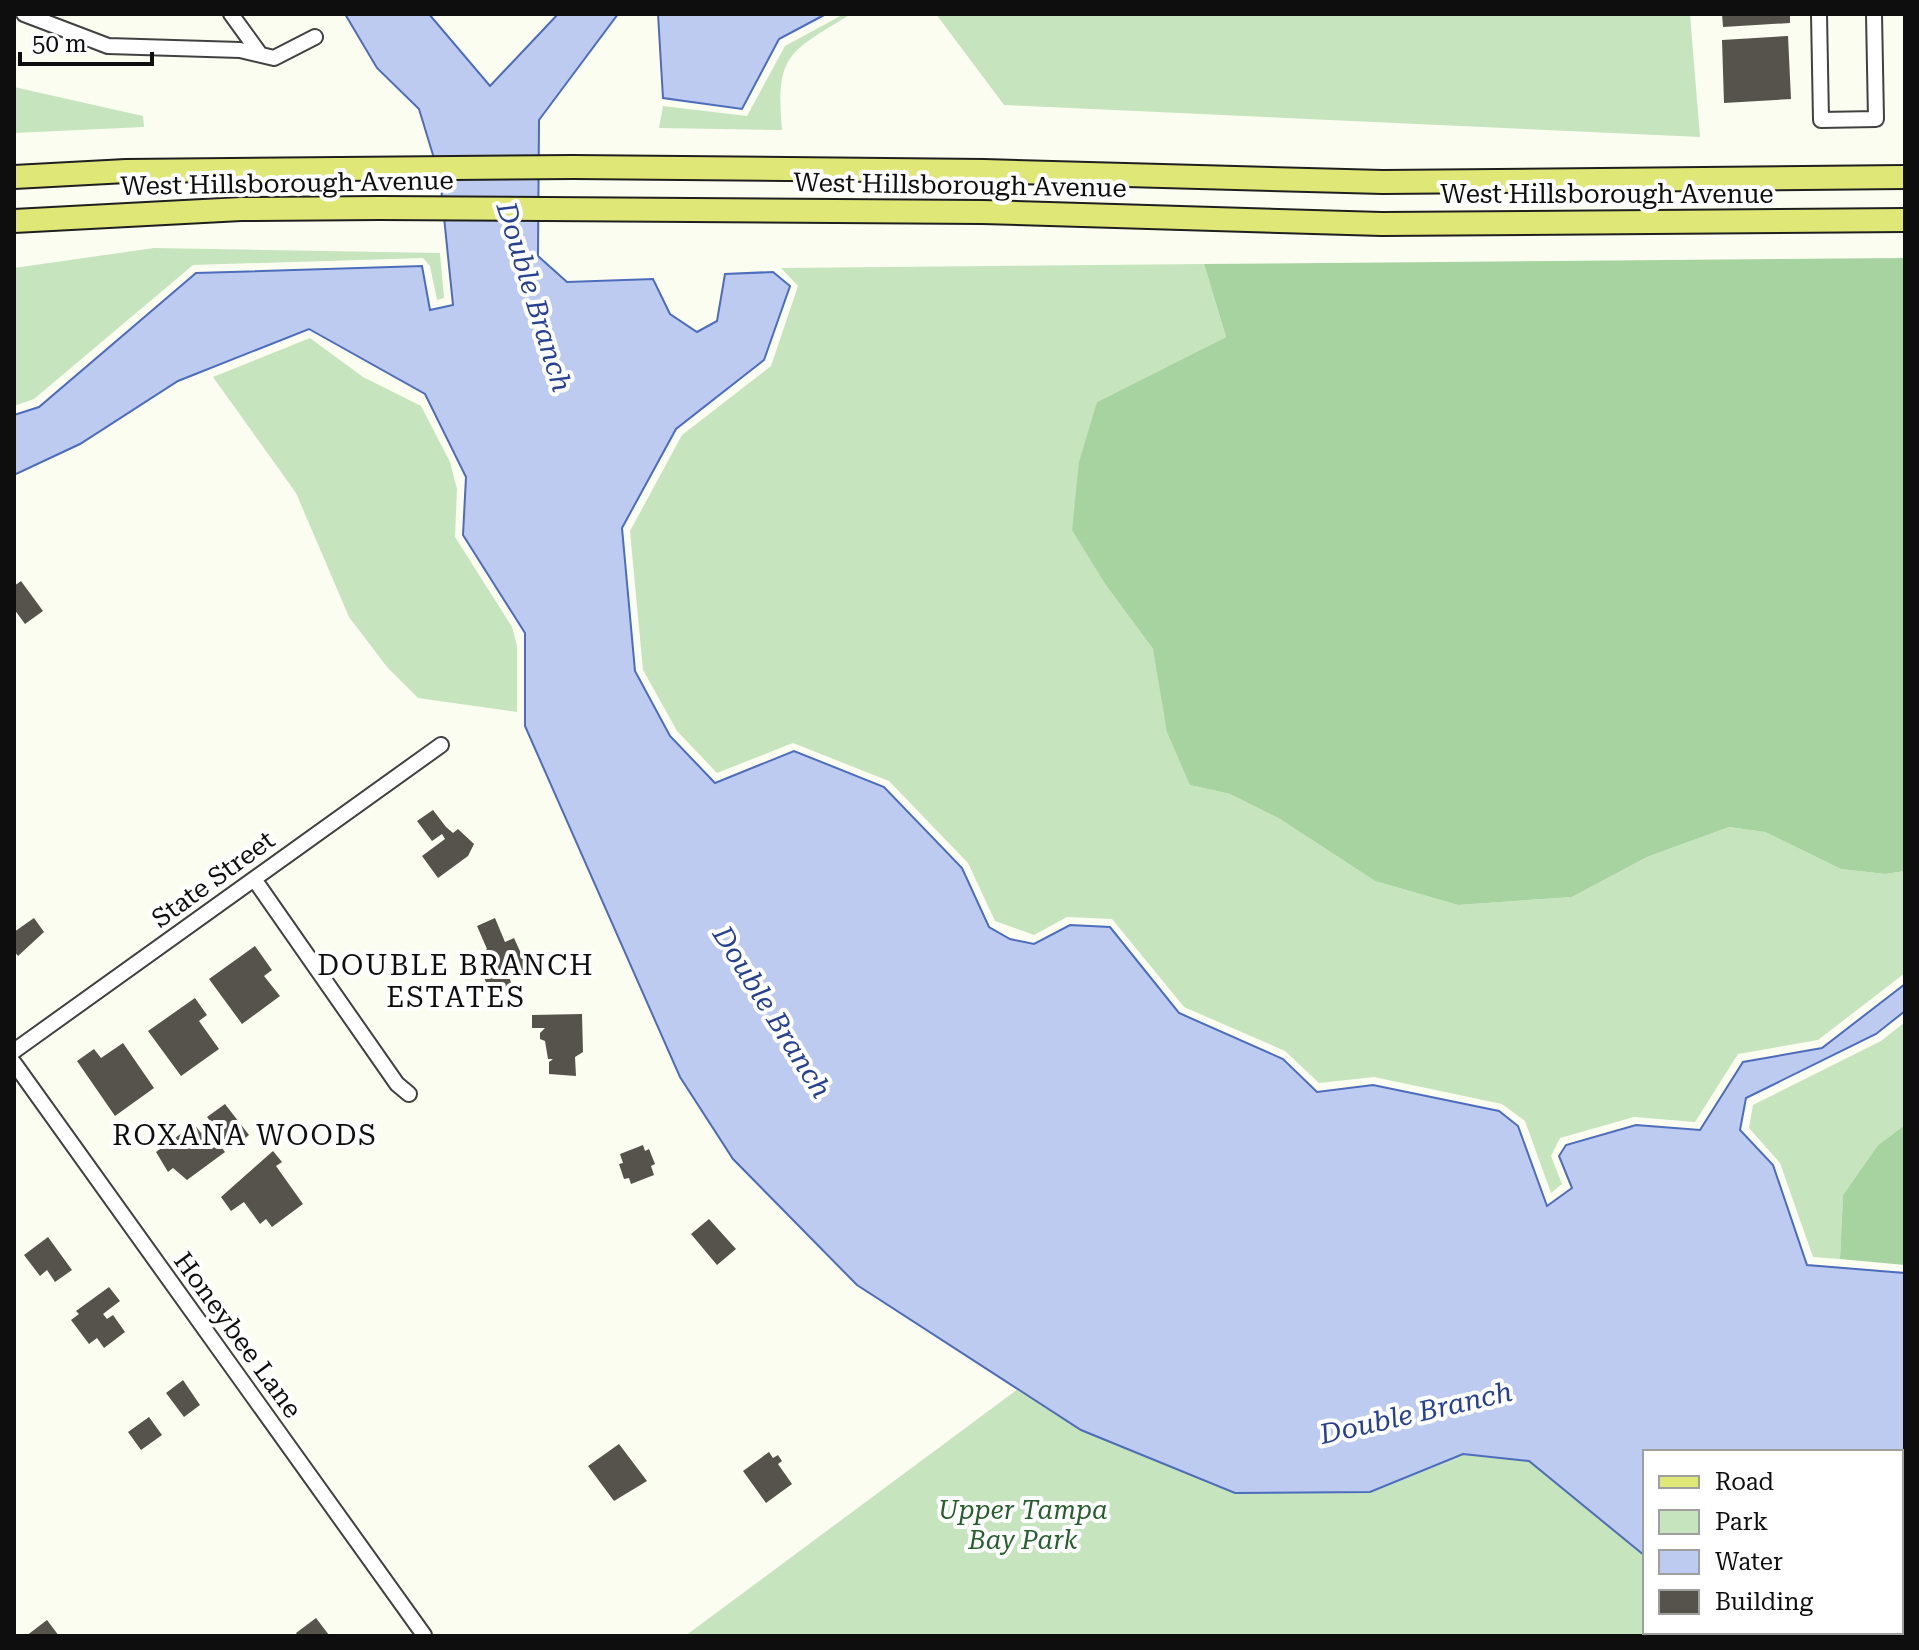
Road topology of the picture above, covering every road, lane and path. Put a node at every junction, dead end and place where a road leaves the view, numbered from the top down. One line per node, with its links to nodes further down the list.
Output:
1 (24, 14): 6 (street)
2 (231, 14): 6 (street)
3 (1819, 14): 4 (street)
4 (1874, 14)
5 (315, 37): 6 (street)
6 (260, 54)
7 (14, 177): 8 (main road, West Hillsborough Avenue)
8 (1905, 177)
9 (1905, 220): 10 (main road, West Hillsborough Avenue)
10 (14, 221)
11 (441, 745): 12 (street, State Street)
12 (254, 879): 13 (street, State Street); 15 (street)
13 (14, 1051)
14 (14, 1063): 16 (street, Honeybee Lane)
15 (409, 1094)
16 (424, 1635)

